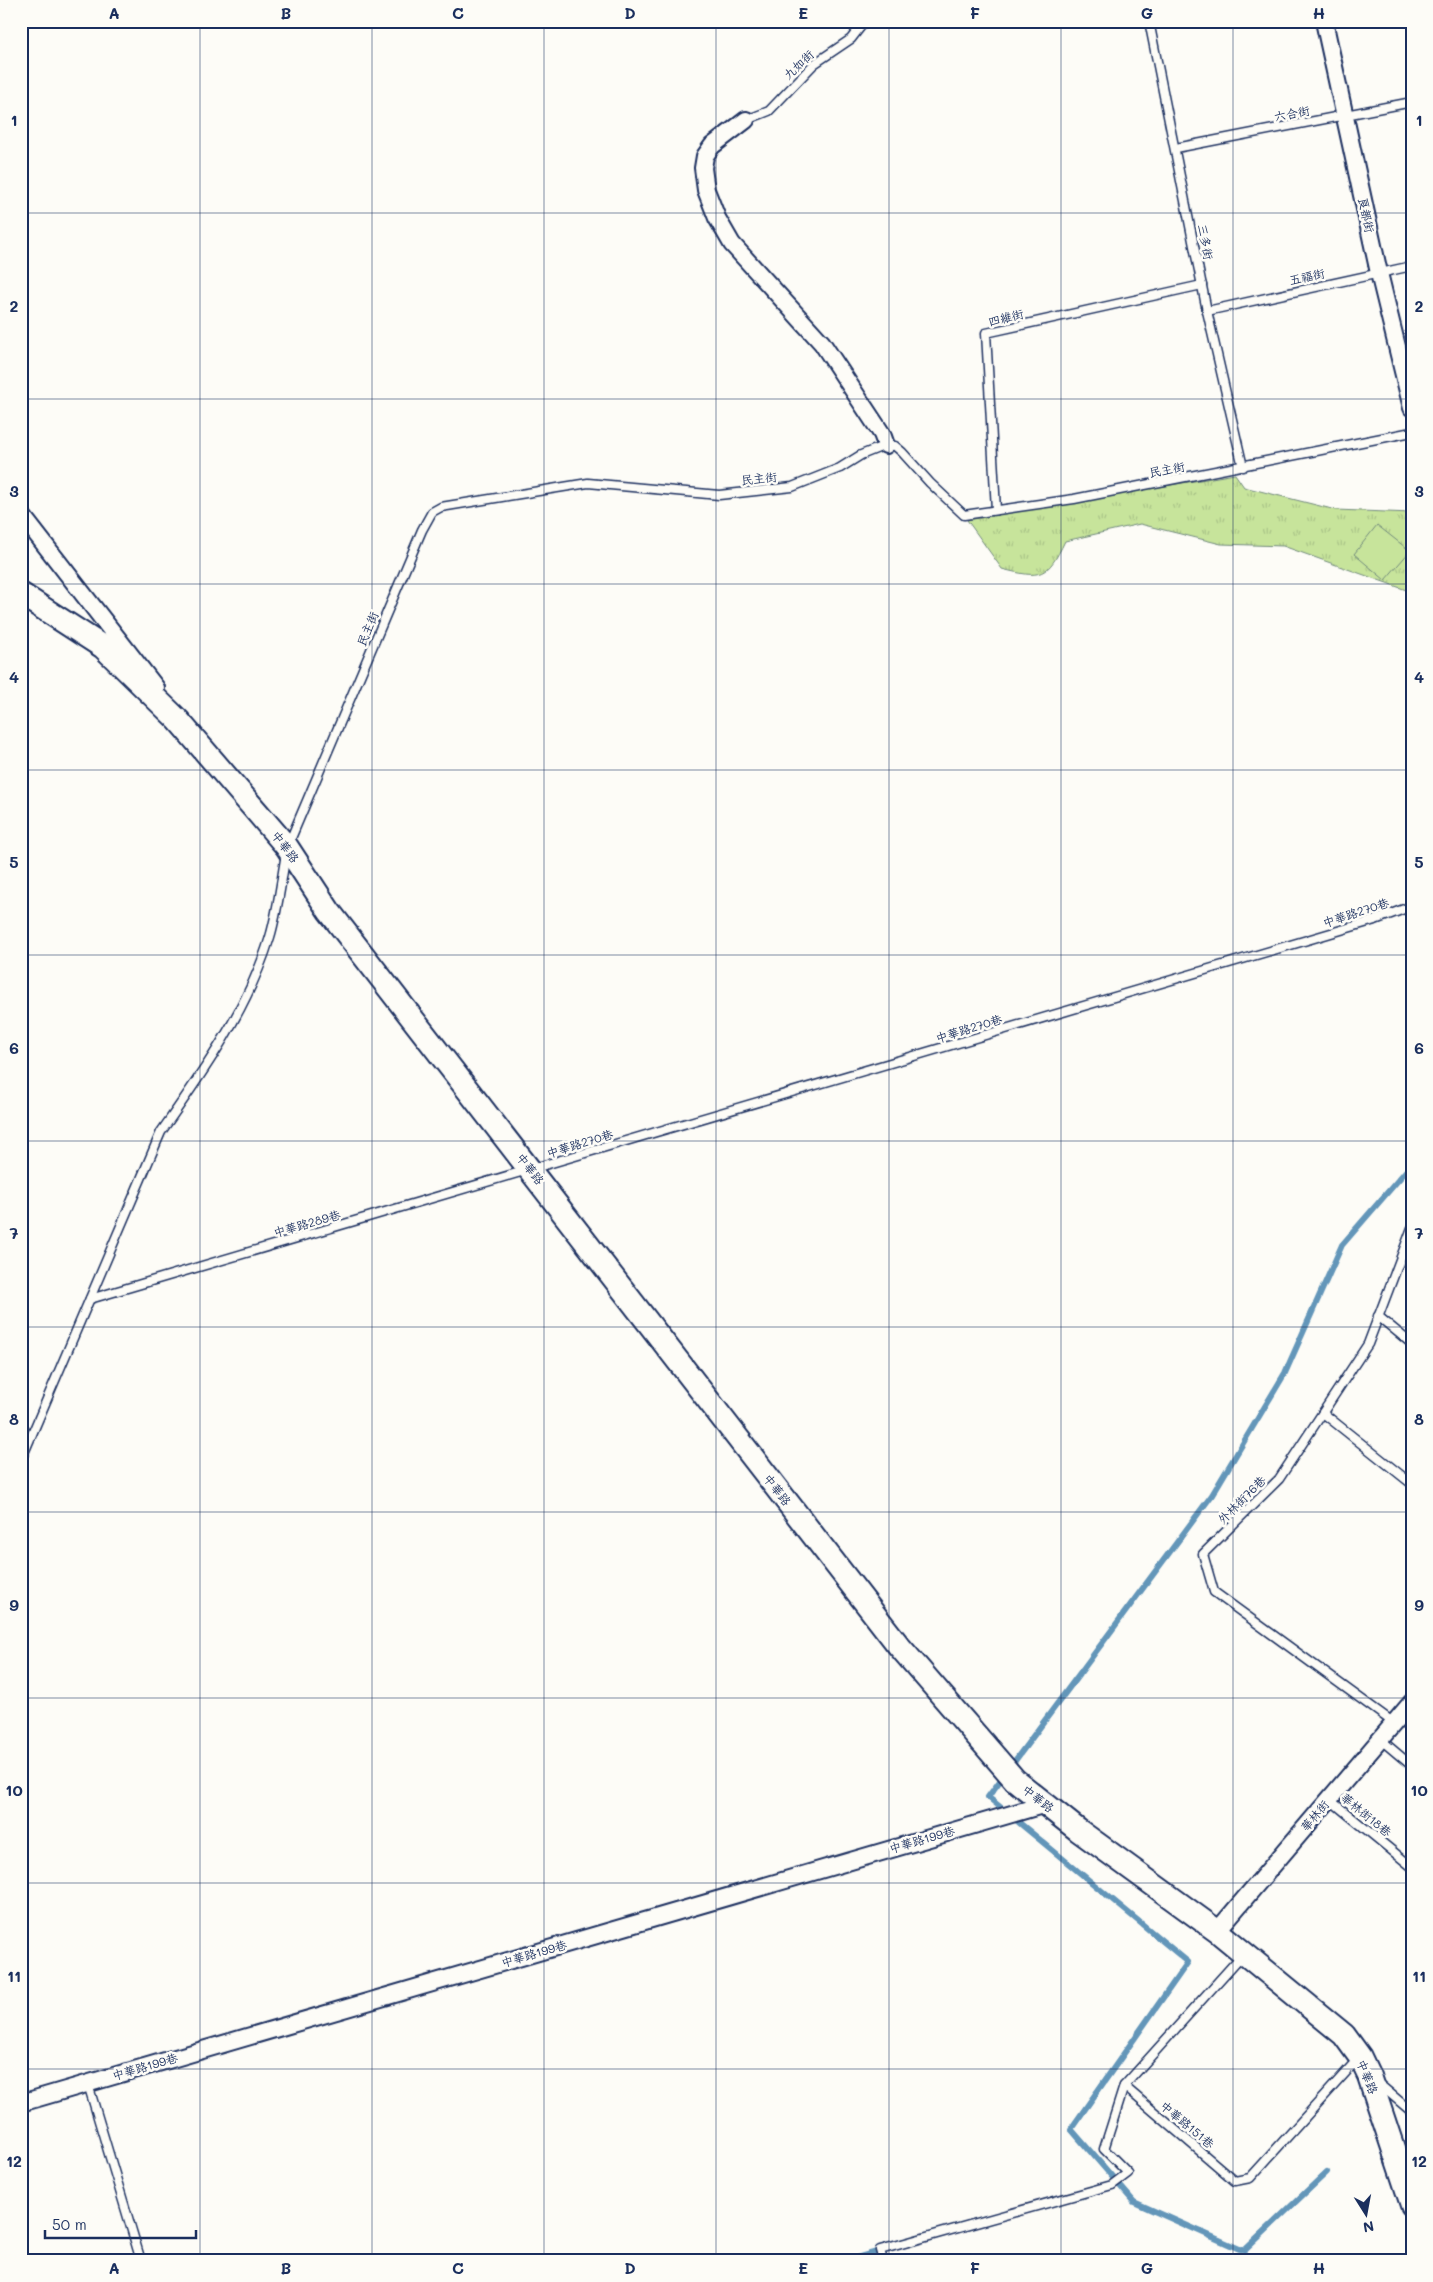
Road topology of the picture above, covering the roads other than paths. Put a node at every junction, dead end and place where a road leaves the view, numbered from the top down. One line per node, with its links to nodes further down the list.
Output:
1 (865, 21): 6 (lane, 九如街)
2 (1149, 21): 7 (lane, 三多街)
3 (1324, 21): 5 (street, 良都街)
4 (1412, 102): 5 (lane, 六合街)
5 (1344, 115): 7 (lane, 六合街); 9 (street, 良都街)
6 (746, 120): 14 (street)
7 (1176, 148): 10 (lane, 三多街)
8 (1412, 266): 9 (lane, 五福街)
9 (1379, 273): 11 (lane, 五福街); 12 (street, 良都街)
10 (1202, 285): 11 (lane, 三多街); 16 (lane, 四維街)
11 (1207, 311): 15 (lane, 三多街)
12 (1412, 408)
13 (1412, 432): 15 (lane, 民主街)
14 (886, 445): 16 (lane, 民主街); 20 (lane, 民主街)
15 (1243, 467): 16 (lane, 民主街)
16 (996, 510)
17 (21, 514): 19 (street, 中華路)
18 (21, 594): 19 (main road, 中華路)
19 (178, 720): 20 (main road, 中華路)
20 (287, 847): 22 (main road, 中華路); 24 (lane)
21 (1412, 906): 22 (lane, 中華路270巷)
22 (531, 1171): 24 (lane, 中華路289巷); 35 (main road, 中華路)
23 (1412, 1228): 25 (lane, 外林街76巷)
24 (90, 1299): 28 (lane)
25 (1378, 1316): 26 (lane); 27 (lane, 外林街76巷)
26 (1412, 1344)
27 (1323, 1413): 29 (lane); 31 (lane, 外林街76巷)
28 (21, 1460)
29 (1412, 1484)
30 (1412, 1702): 31 (street, 華林街)
31 (1394, 1723): 32 (street, 華林街)
32 (1380, 1739): 33 (lane); 34 (street, 華林街)
33 (1412, 1766)
34 (1329, 1799): 36 (lane, 華林街18巷); 37 (street, 華林街)
35 (1046, 1804): 37 (main road, 中華路); 40 (street, 中華路199巷)
36 (1412, 1867)
37 (1217, 1931): 38 (main road, 中華路)
38 (1243, 1953): 39 (main road, 中華路); 41 (lane)
39 (1364, 2066): 41 (lane, 中華路151巷); 43 (lane); 44 (main road, 中華路)
40 (88, 2084): 42 (street, 中華路199巷); 45 (lane)
41 (1124, 2086): 46 (lane)
42 (21, 2103)
43 (1412, 2112)
44 (1412, 2205)
45 (141, 2261)
46 (884, 2261)

